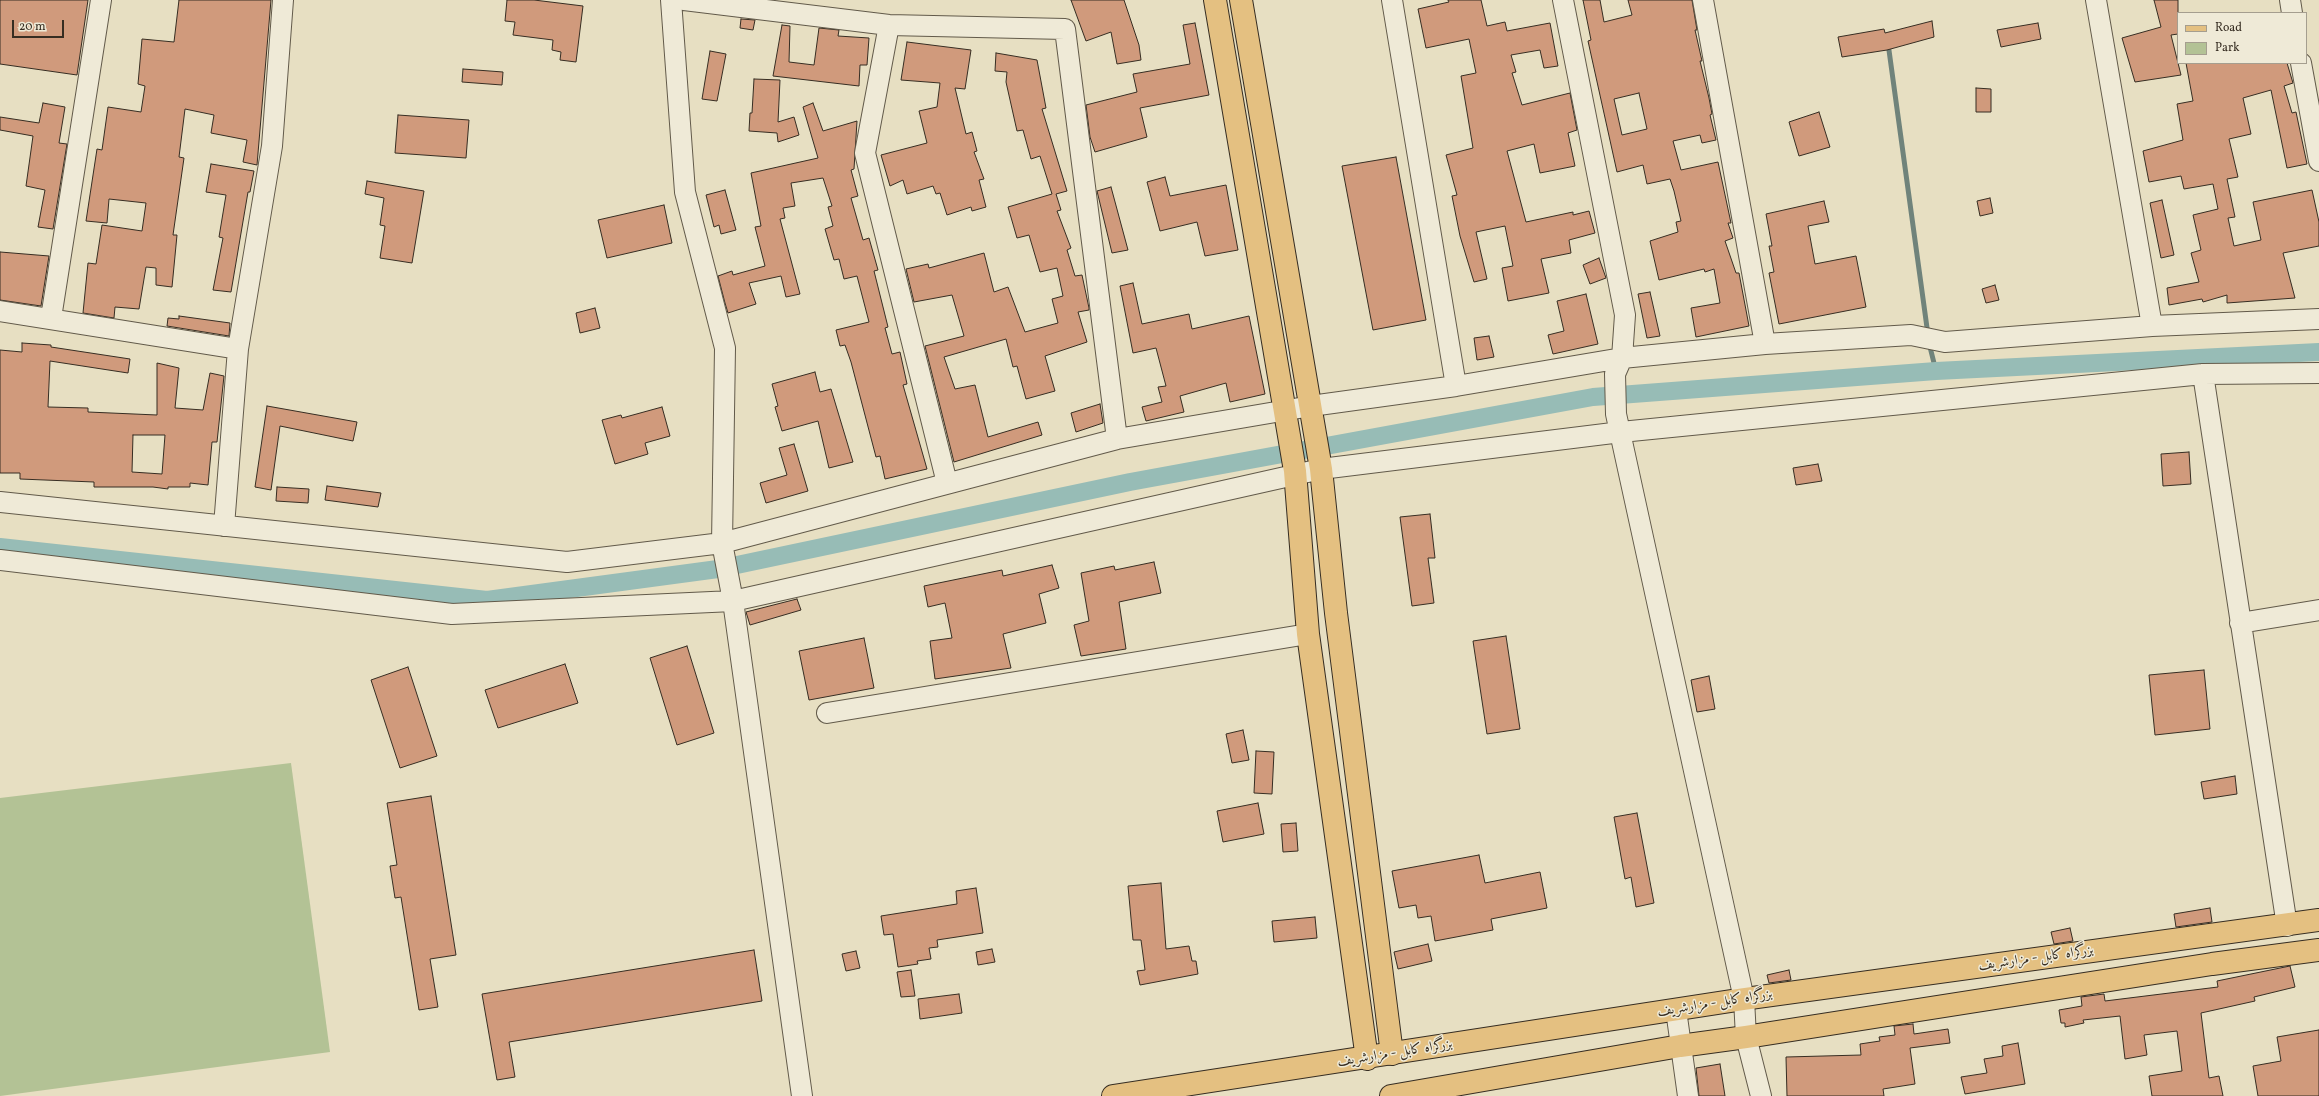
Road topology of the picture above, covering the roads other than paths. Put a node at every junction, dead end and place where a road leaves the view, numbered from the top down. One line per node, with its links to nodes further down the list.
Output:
1 (101, 0): 17 (street)
2 (283, 0): 21 (street)
3 (671, 0): 35 (street)
4 (684, 0): 13 (street)
5 (1215, 0): 27 (main road)
6 (1241, 0): 26 (main road)
7 (1392, 0): 25 (street)
8 (1563, 0): 22 (street)
9 (1703, 0): 20 (street)
10 (2096, 0): 19 (street)
11 (2290, 0): 12 (street)
12 (2292, 12)
13 (889, 26): 29 (street); 32 (street)
14 (2301, 64): 15 (street)
15 (2319, 161)
16 (0, 311): 17 (street)
17 (51, 318): 21 (street)
18 (2319, 319): 19 (street)
19 (2152, 326): 20 (street)
20 (1765, 344): 22 (street)
21 (238, 349): 34 (street)
22 (1618, 366): 25 (street); 28 (street)
23 (2319, 373): 24 (street)
24 (2203, 374): 28 (street); 39 (street)
25 (1456, 386): 26 (street)
26 (1311, 407): 27 (street); 30 (main road)
27 (1284, 413): 29 (street); 31 (main road)
28 (1618, 423): 30 (street); 45 (street)
29 (1117, 439): 32 (street)
30 (1320, 466): 31 (street); 49 (main road)
31 (1294, 472): 37 (street); 40 (main road)
32 (947, 483): 35 (street)
33 (0, 502): 34 (street)
34 (224, 526): 35 (street)
35 (724, 548): 37 (street)
36 (0, 560): 37 (street)
37 (733, 601): 51 (street)
38 (2319, 610): 39 (street)
39 (2240, 623): 43 (street)
40 (1308, 634): 41 (street); 50 (main road)
41 (827, 713)
42 (2319, 920): 43 (main road, بزرگراه کابل - مزارشریف)
43 (2287, 926): 45 (main road, بزرگراه کابل - مزارشریف)
44 (2319, 950): 47 (main road)
45 (1744, 999): 46 (main road, بزرگراه کابل - مزارشریف); 47 (street)
46 (1676, 1010): 48 (street); 49 (main road, بزرگراه کابل - مزارشریف)
47 (1746, 1037): 48 (main road); 55 (street)
48 (1680, 1046): 53 (main road); 54 (street)
49 (1392, 1054): 50 (main road, بزرگراه کابل - مزارشریف)
50 (1367, 1058): 52 (main road, بزرگراه کابل - مزارشریف)
51 (802, 1096)
52 (1113, 1096)
53 (1391, 1096)
54 (1688, 1096)
55 (1761, 1096)

